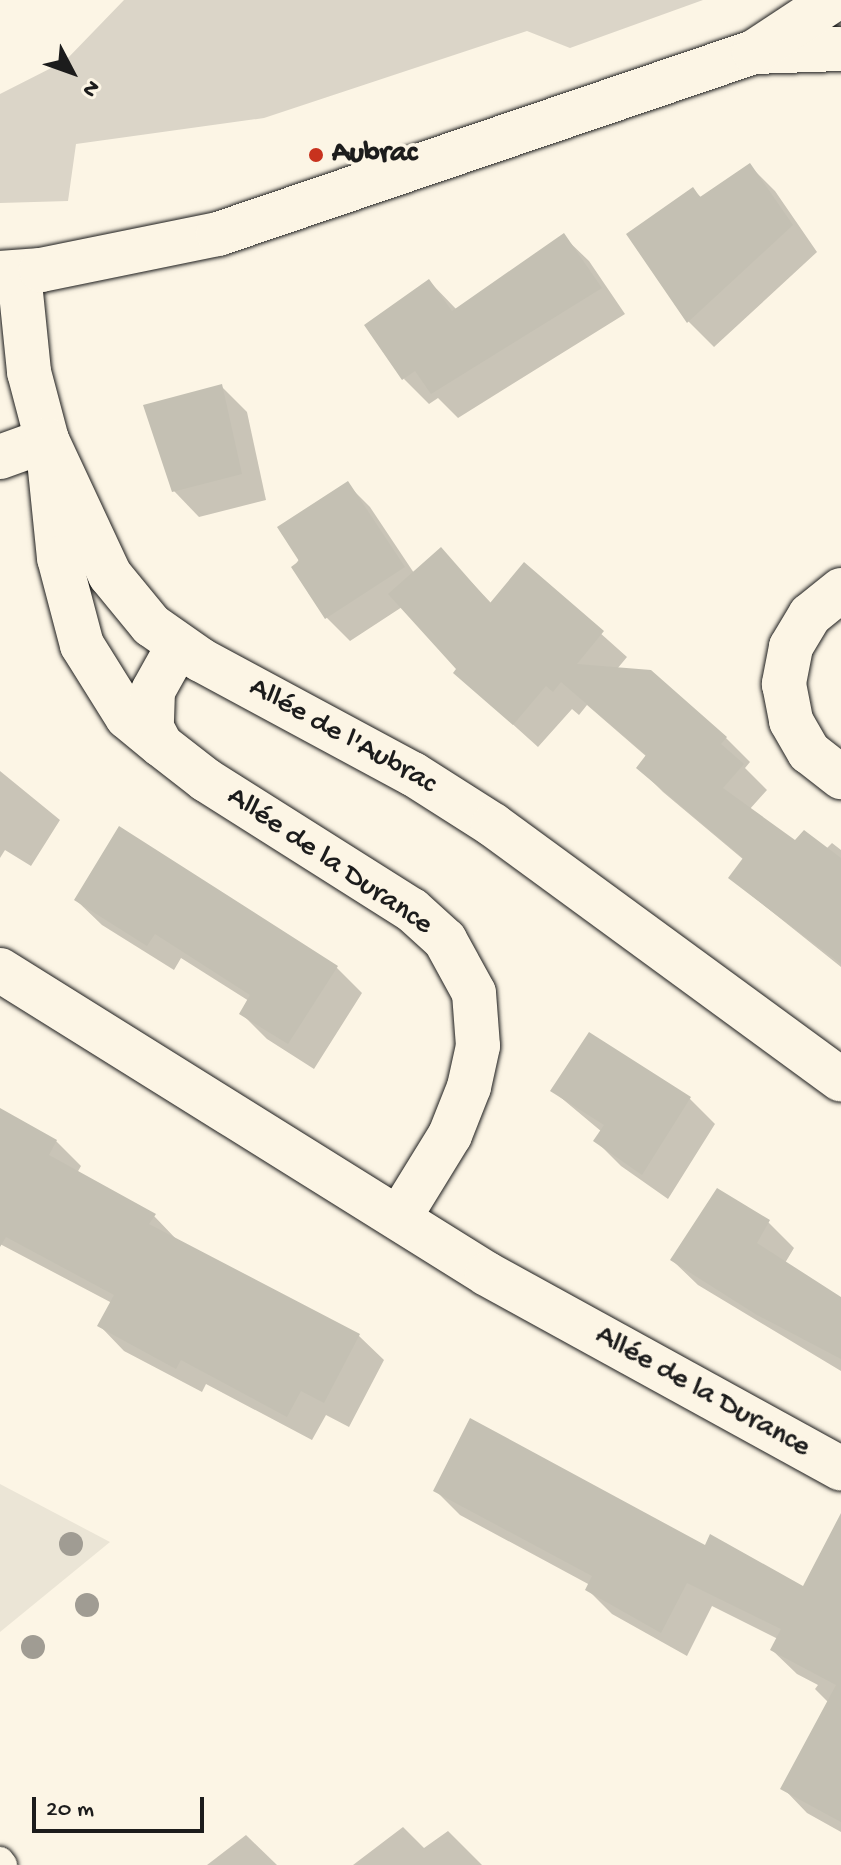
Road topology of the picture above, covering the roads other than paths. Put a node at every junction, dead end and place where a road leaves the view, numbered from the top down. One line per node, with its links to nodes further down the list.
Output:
1 (833, 0): 3 (street)
2 (841, 49): 3 (street)
3 (754, 52): 4 (street)
4 (10, 273): 5 (street, Allée de l'Aubrac)
5 (47, 440): 6 (street); 8 (street, Allée de l'Aubrac); 9 (street, Allée de la Durance)
6 (0, 457)
7 (841, 590): 10 (street)
8 (178, 646): 9 (street); 12 (street, Allée de l'Aubrac)
9 (161, 745): 13 (street, Allée de la Durance)
10 (841, 777)
11 (0, 970): 13 (street, Allée de la Durance)
12 (841, 1080)
13 (399, 1218): 14 (street, Allée de la Durance)
14 (841, 1469)

